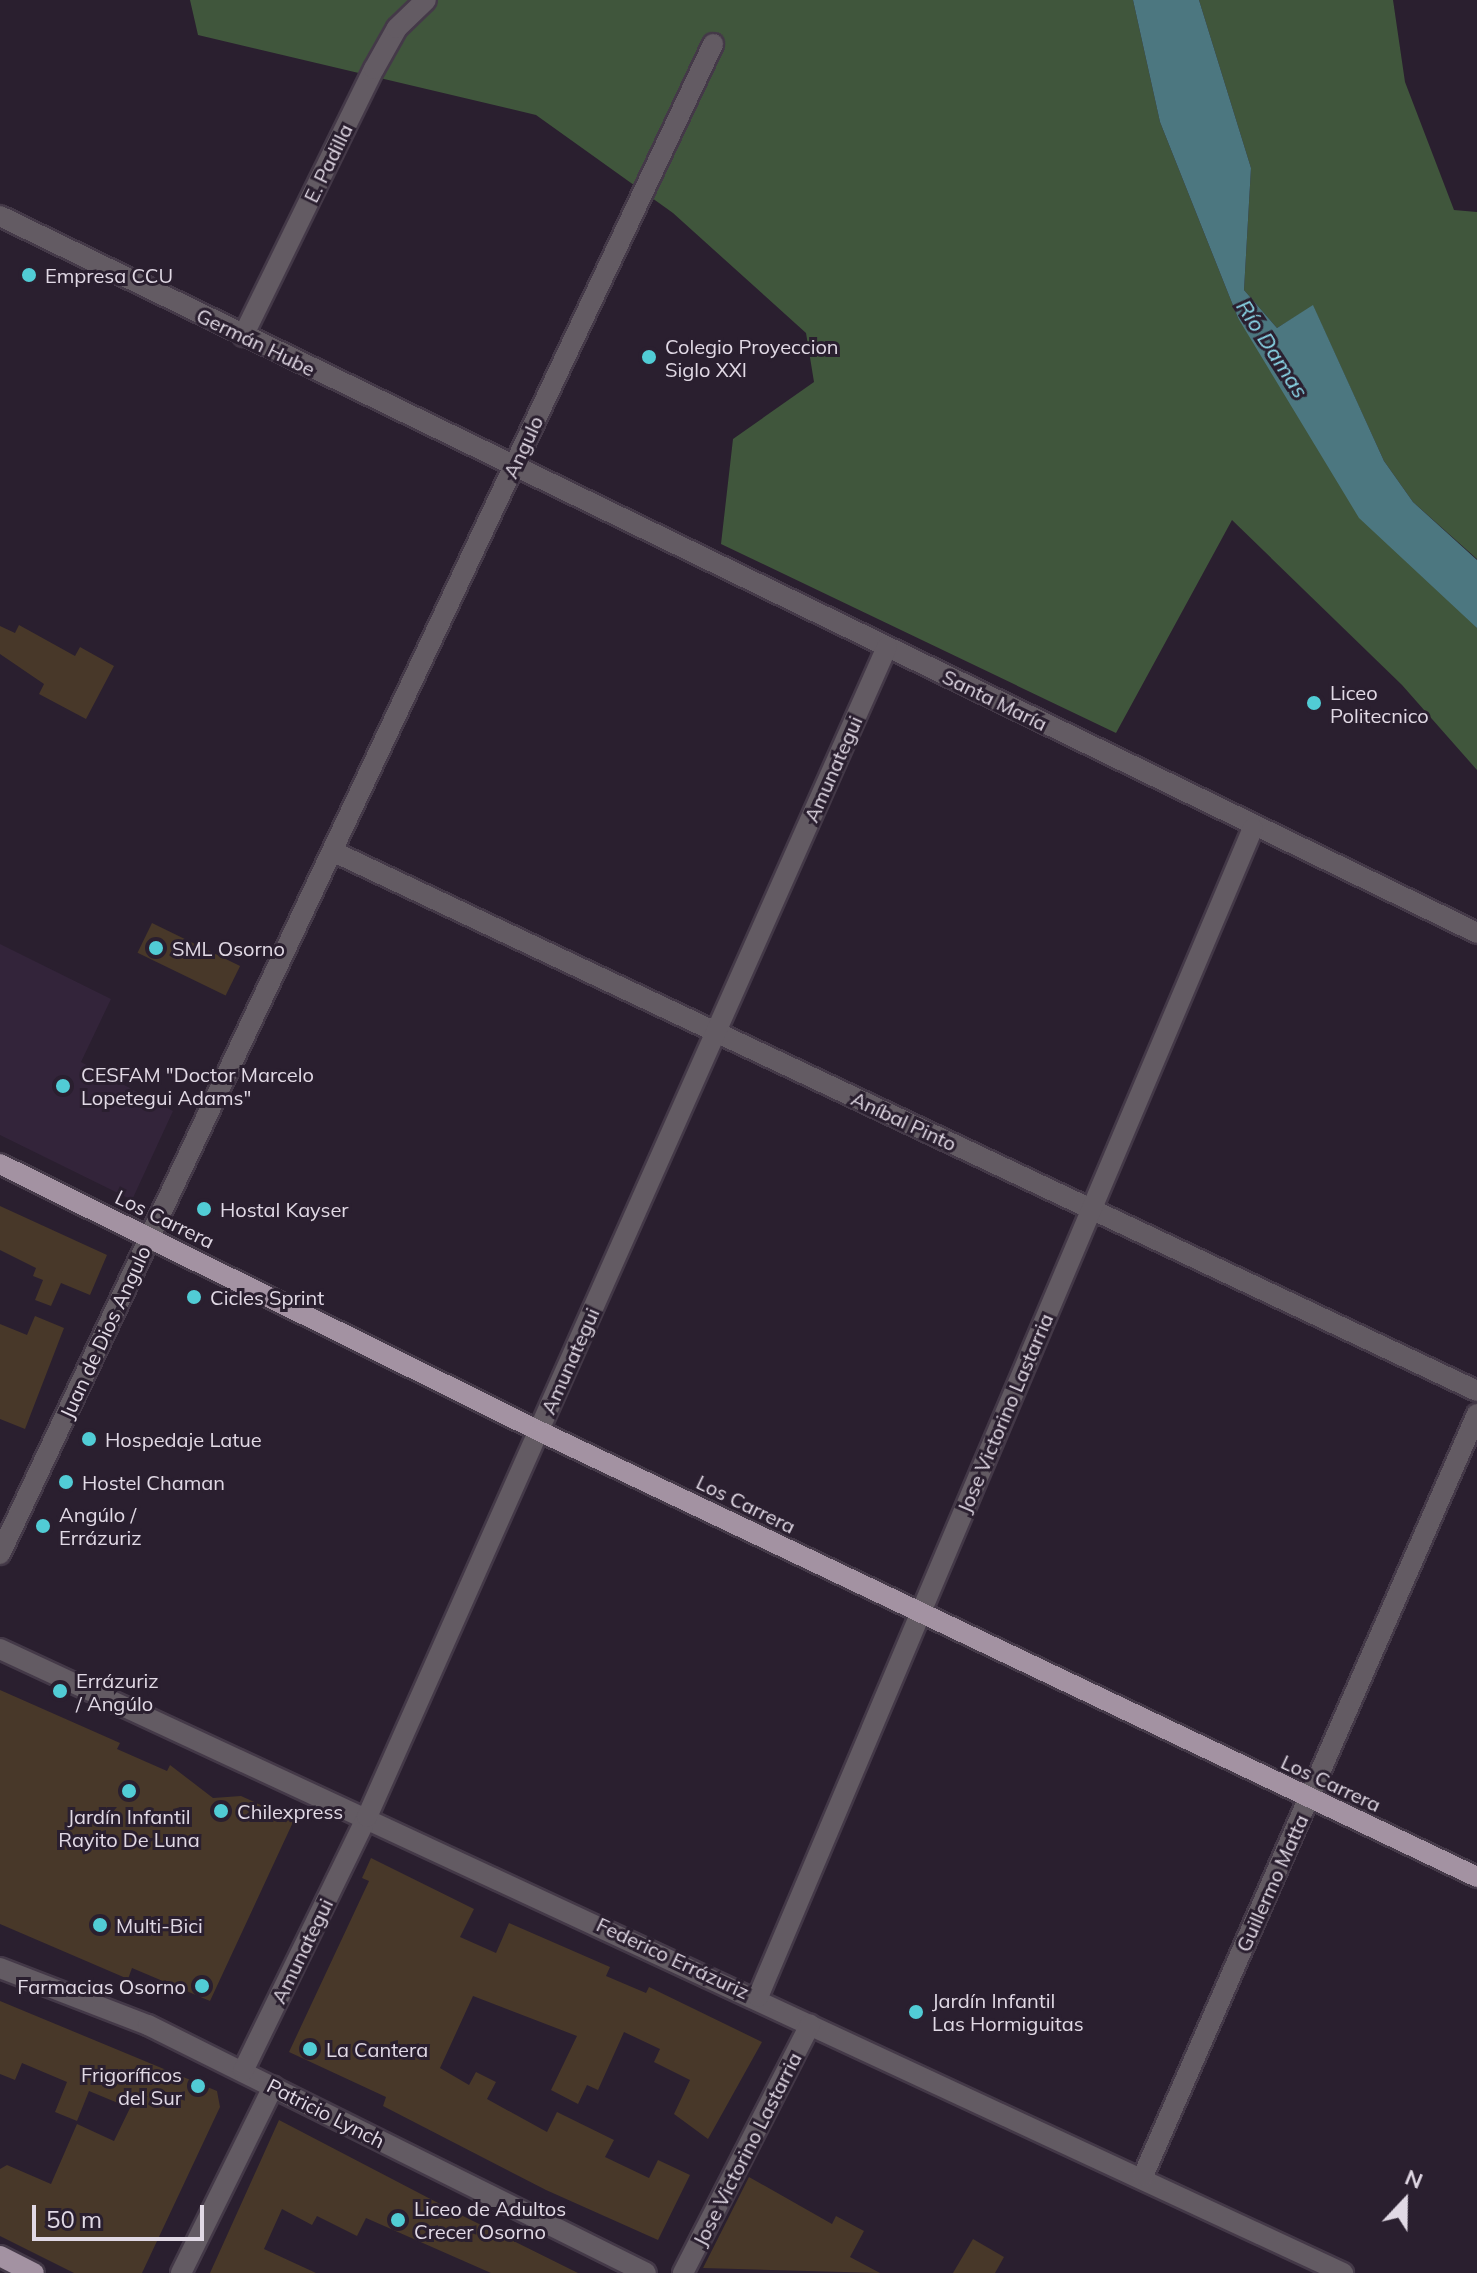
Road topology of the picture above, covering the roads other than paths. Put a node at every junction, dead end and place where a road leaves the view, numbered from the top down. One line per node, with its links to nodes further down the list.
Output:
1 (426, 0): 4 (street, E. Padilla)
2 (713, 44): 5 (street, Angulo)
3 (0, 216): 4 (street, Germán Hube)
4 (243, 336): 5 (street, Germán Hube)
5 (512, 469): 6 (street, Santa María); 8 (street, Angulo)
6 (887, 647): 7 (street, Santa María); 10 (street, Amunategui)
7 (1253, 828): 9 (street, Santa María); 12 (street, Jose Victorino Lastarria)
8 (332, 851): 10 (street, Aníbal Pinto); 13 (street, Juan de Dios Angulo)
9 (1477, 933)
10 (716, 1032): 12 (street, Aníbal Pinto); 16 (street, Amunategui)
11 (0, 1164): 13 (main road, Los Carrera)
12 (1092, 1209): 14 (street, Aníbal Pinto); 18 (street, Jose Victorino Lastarria)
13 (149, 1238): 16 (main road, Los Carrera); 17 (street, Juan de Dios Angulo)
14 (1477, 1391)
15 (1477, 1414): 20 (street, Guillermo Matta)
16 (539, 1431): 18 (main road, Los Carrera); 21 (street, Amunategui)
17 (0, 1554)
18 (920, 1614): 20 (main road, Los Carrera); 24 (street, Jose Victorino Lastarria)
19 (0, 1649): 21 (street, Federico Errázuriz)
20 (1309, 1799): 22 (main road, Los Carrera); 28 (street, Guillermo Matta)
21 (367, 1817): 24 (street, Federico Errázuriz); 26 (street, Amunategui)
22 (1477, 1877)
23 (0, 1968): 26 (street, Patricio Lynch)
24 (758, 1997): 25 (street, Federico Errázuriz)
25 (810, 2025): 28 (street, Federico Errázuriz); 34 (street, Jose Victorino Lastarria)
26 (243, 2071): 27 (street, Patricio Lynch)
27 (273, 2087): 32 (street); 33 (street, Patricio Lynch)
28 (1143, 2176): 30 (street, Federico Errázuriz)
29 (0, 2256): 31 (main road)
30 (1328, 2270)
31 (34, 2273)
32 (181, 2273)
33 (646, 2273)
34 (683, 2273)

